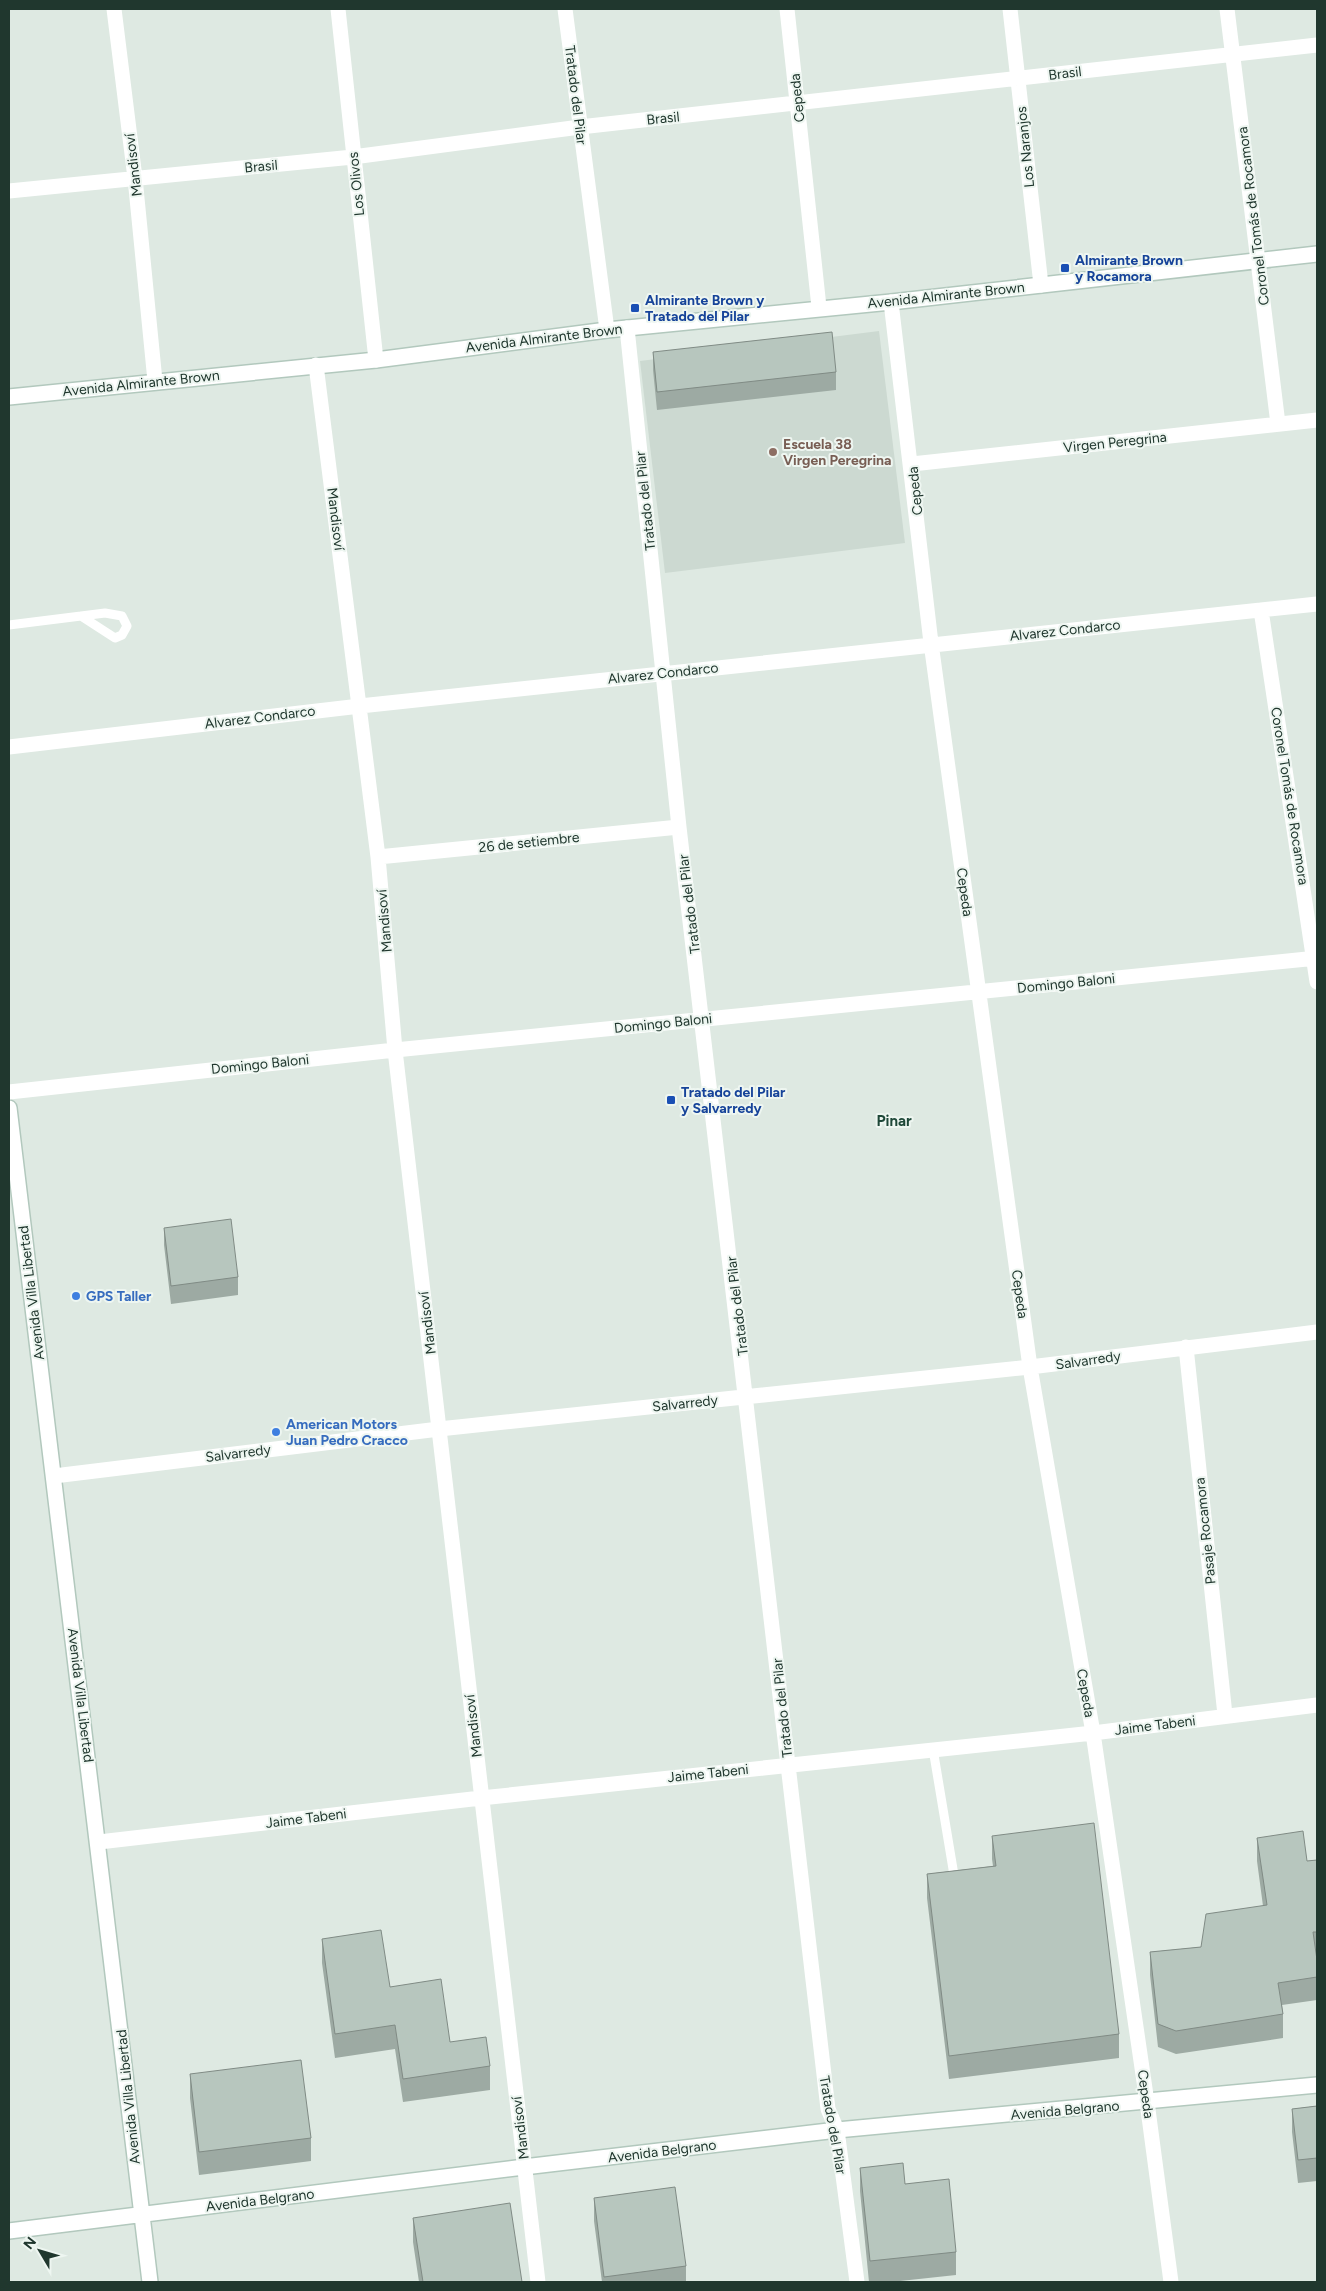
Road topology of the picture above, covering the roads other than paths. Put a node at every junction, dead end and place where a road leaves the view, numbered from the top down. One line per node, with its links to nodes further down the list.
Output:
1 (114, 9): 13 (street, Mandisoví)
2 (338, 9): 12 (street, Los Olivos)
3 (565, 9): 11 (street, Tratado del Pilar)
4 (787, 9): 10 (street, Cepeda)
5 (1010, 9): 9 (street, Los Naranjos)
6 (1227, 9): 8 (street, Coronel Tomás de Rocamora)
7 (1317, 45): 8 (street, Brasil)
8 (1232, 54): 9 (street, Brasil); 16 (street, Coronel Tomás de Rocamora)
9 (1018, 79): 10 (street, Brasil); 17 (street, Los Naranjos)
10 (797, 103): 11 (street, Brasil); 19 (street, Cepeda)
11 (580, 127): 12 (street, Brasil); 21 (street, Tratado del Pilar)
12 (353, 157): 13 (street, Brasil); 22 (street, Los Olivos)
13 (135, 178): 14 (street, Brasil); 24 (street, Mandisoví)
14 (9, 191)
15 (1317, 254): 16 (street, Avenida Almirante Brown)
16 (1258, 260): 17 (street, Avenida Almirante Brown); 27 (street, Coronel Tomás de Rocamora)
17 (1041, 285): 18 (street, Avenida Almirante Brown)
18 (891, 302): 19 (street, Avenida Almirante Brown); 28 (street, Cepeda)
19 (819, 307): 20 (street, Avenida Almirante Brown)
20 (627, 328): 21 (street, Avenida Almirante Brown); 34 (street, Tratado del Pilar)
21 (607, 330): 22 (street, Avenida Almirante Brown)
22 (376, 360): 23 (street, Avenida Almirante Brown)
23 (316, 365): 24 (street, Avenida Almirante Brown); 35 (street, Mandisoví)
24 (156, 381): 25 (street, Avenida Almirante Brown)
25 (9, 397)
26 (1317, 420): 27 (street, Virgen Peregrina)
27 (1278, 424): 28 (street, Virgen Peregrina)
28 (912, 464): 33 (street, Cepeda)
29 (1317, 604): 30 (street, Alvarez Condarco)
30 (1261, 610): 33 (street, Alvarez Condarco); 39 (street, Coronel Tomás de Rocamora)
31 (81, 616): 31 (lane); 32 (lane)
32 (9, 625)
33 (931, 643): 34 (street, Alvarez Condarco); 41 (street, Cepeda)
34 (664, 673): 35 (street, Alvarez Condarco); 37 (street, Tratado del Pilar)
35 (360, 706): 36 (street, Alvarez Condarco); 38 (street, Mandisoví)
36 (9, 747)
37 (680, 827): 38 (street, 26 de setiembre); 42 (street, Tratado del Pilar)
38 (378, 857): 43 (street, Mandisoví)
39 (1316, 958): 40 (street, Coronel Tomás de Rocamora); 41 (street, Domingo Baloni)
40 (1317, 982)
41 (978, 992): 42 (street, Domingo Baloni); 48 (street, Cepeda)
42 (703, 1019): 43 (street, Domingo Baloni); 49 (street, Tratado del Pilar)
43 (395, 1050): 44 (street, Domingo Baloni); 50 (street, Mandisoví)
44 (9, 1092)
45 (9, 1108): 51 (street, Avenida Villa Libertad)
46 (1317, 1332): 47 (street, Salvarredy)
47 (1186, 1347): 48 (street, Salvarredy); 53 (street, Pasaje Rocamora)
48 (1030, 1368): 49 (street, Salvarredy); 54 (street, Cepeda)
49 (747, 1396): 50 (street, Salvarredy); 56 (street, Tratado del Pilar)
50 (439, 1429): 51 (street, Salvarredy); 57 (street, Mandisoví)
51 (54, 1476): 58 (street, Avenida Villa Libertad)
52 (1317, 1705): 53 (street, Jaime Tabeni)
53 (1225, 1716): 54 (street, Jaime Tabeni)
54 (1093, 1733): 55 (street, Jaime Tabeni); 61 (street, Cepeda)
55 (933, 1749): 56 (street, Jaime Tabeni); 59 (lane)
56 (788, 1765): 57 (street, Jaime Tabeni); 62 (street, Tratado del Pilar)
57 (481, 1798): 58 (street, Jaime Tabeni); 63 (street, Mandisoví)
58 (99, 1842): 64 (street, Avenida Villa Libertad)
59 (954, 1875)
60 (1317, 2085): 61 (street, Avenida Belgrano)
61 (1147, 2102): 62 (street, Avenida Belgrano); 69 (street, Cepeda)
62 (837, 2130): 63 (street, Avenida Belgrano); 68 (street, Tratado del Pilar)
63 (524, 2167): 64 (street, Avenida Belgrano); 67 (street, Mandisoví)
64 (141, 2215): 65 (street, Avenida Belgrano); 66 (street, Avenida Villa Libertad)
65 (9, 2231)
66 (150, 2282)
67 (538, 2282)
68 (857, 2282)
69 (1171, 2282)

